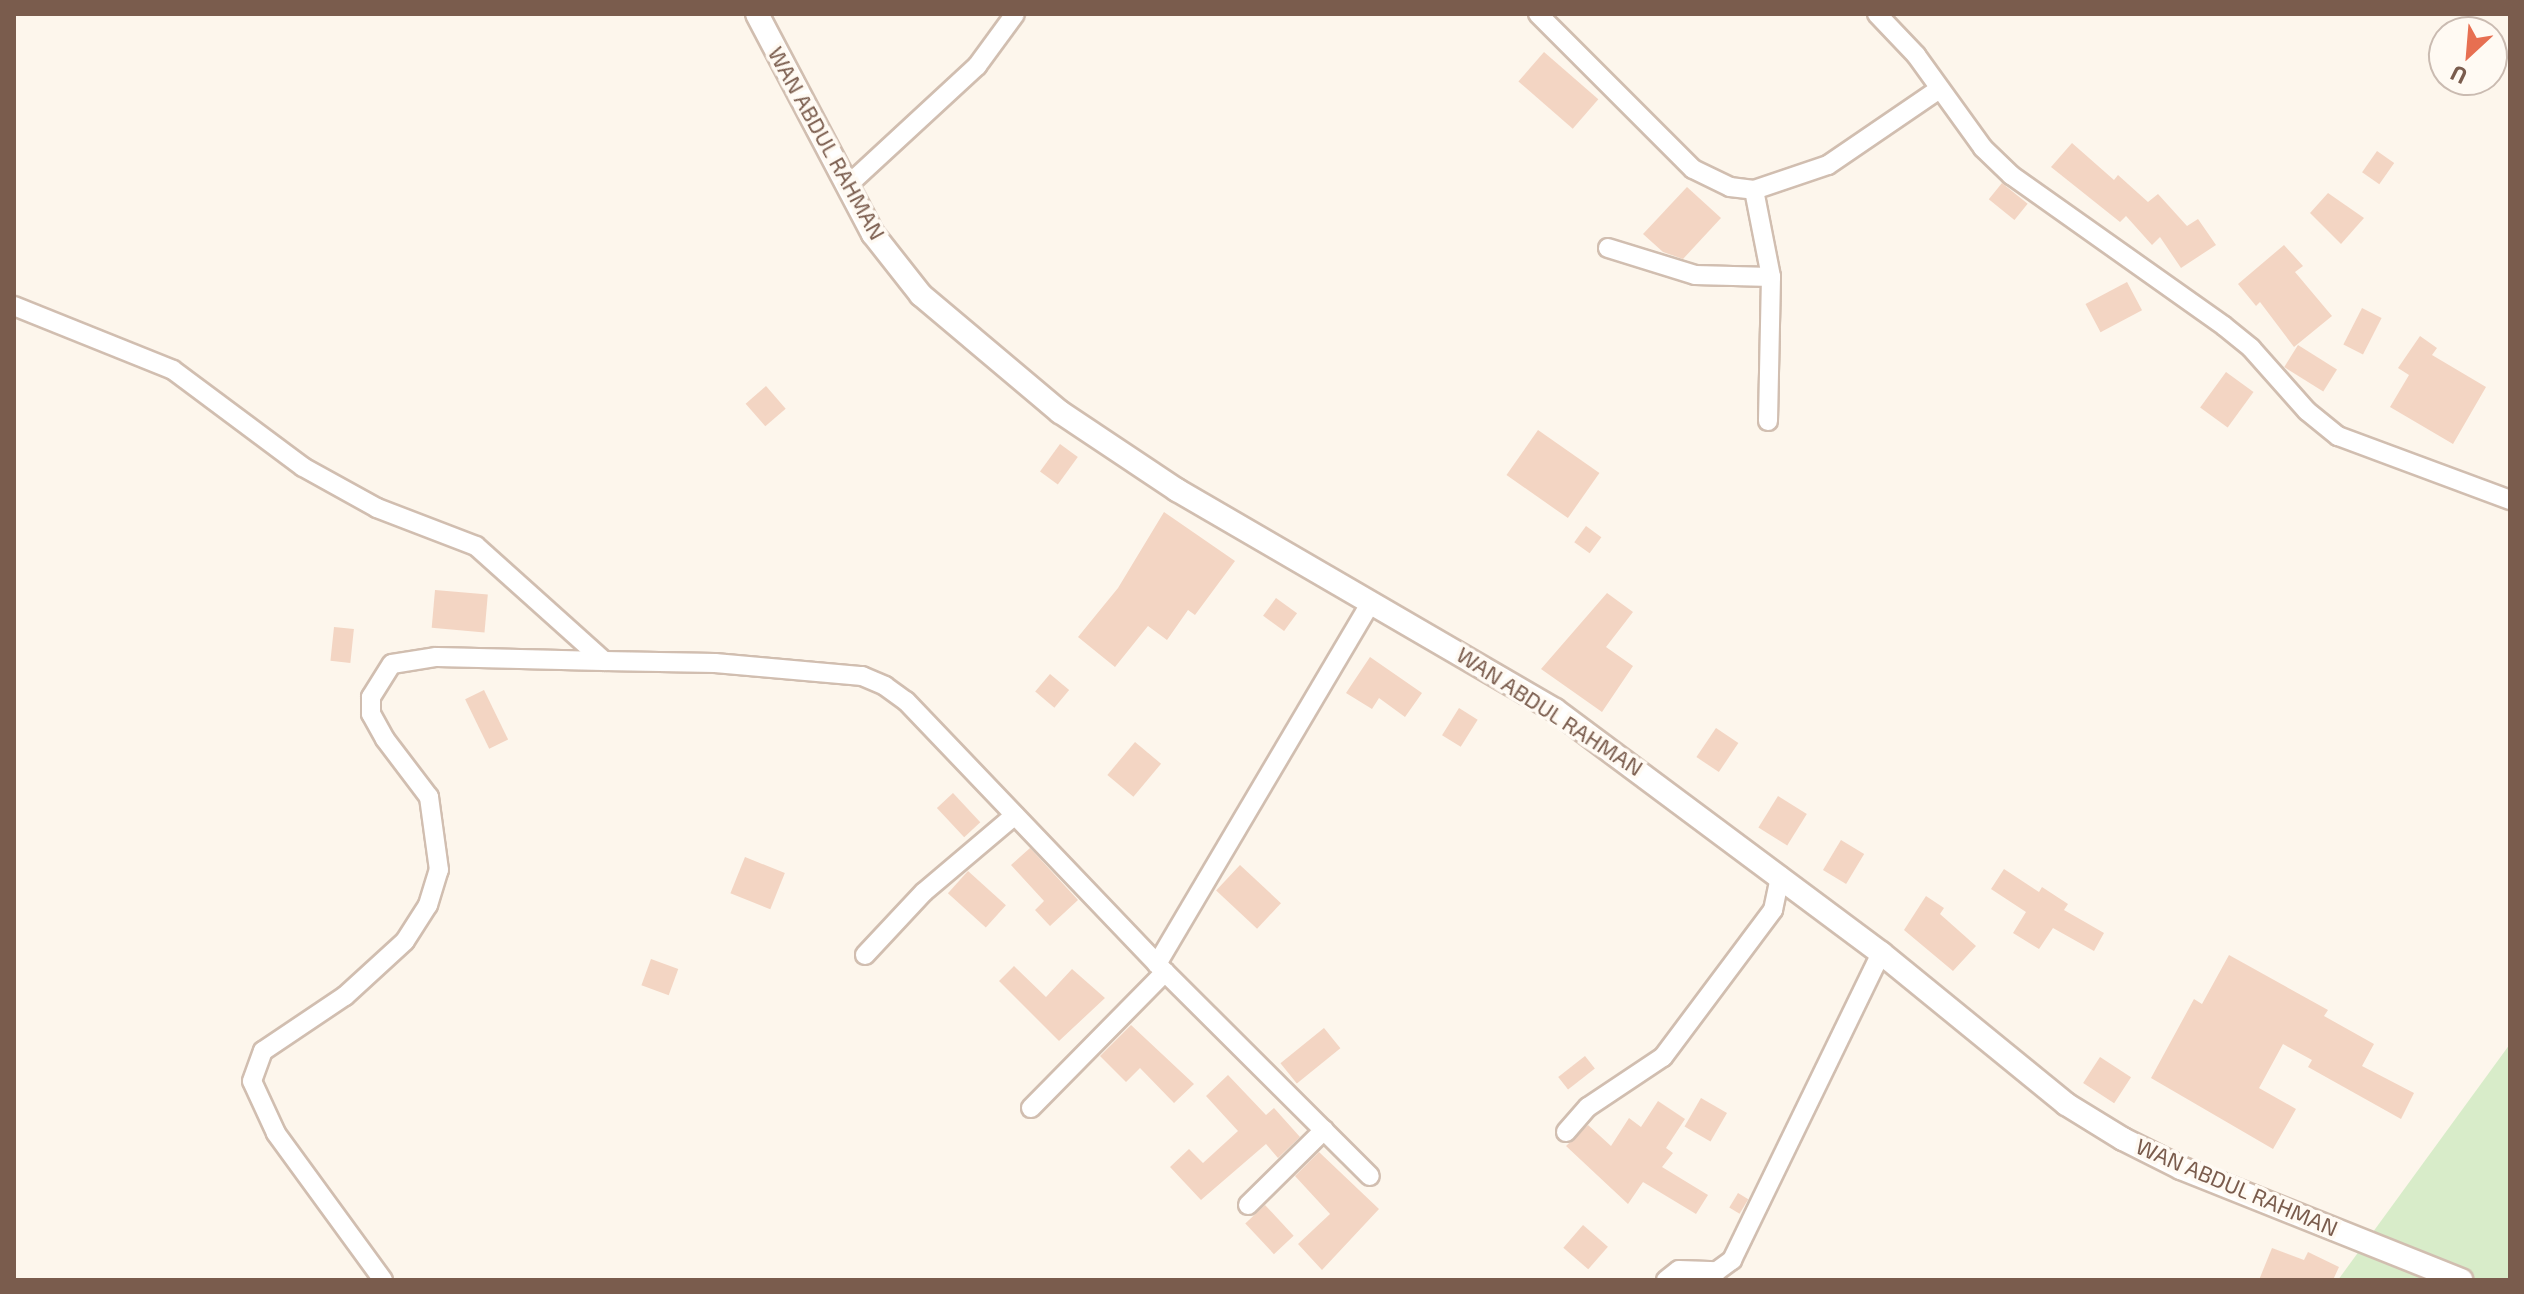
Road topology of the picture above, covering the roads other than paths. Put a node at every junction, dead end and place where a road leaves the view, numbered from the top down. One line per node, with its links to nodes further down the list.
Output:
1 (757, 14): 6 (street, WAN ABDUL RAHMAN)
2 (1015, 14): 6 (street)
3 (1538, 14): 7 (street)
4 (1877, 14): 5 (street)
5 (1938, 90): 7 (street); 12 (street)
6 (847, 186): 13 (street, WAN ABDUL RAHMAN)
7 (1754, 190): 9 (street)
8 (1608, 248): 9 (street)
9 (1771, 277): 11 (street)
10 (14, 306): 14 (street)
11 (1768, 421)
12 (2510, 500)
13 (1371, 602): 16 (street, WAN ABDUL RAHMAN); 19 (street)
14 (604, 661): 15 (street); 25 (street)
15 (1015, 815): 18 (street); 19 (street)
16 (1780, 876): 17 (street, WAN ABDUL RAHMAN); 22 (street)
17 (1881, 953): 26 (street); 27 (street, WAN ABDUL RAHMAN)
18 (865, 955)
19 (1161, 968): 20 (street); 21 (street)
20 (1031, 1108)
21 (1324, 1130): 23 (street); 24 (street)
22 (1566, 1132)
23 (1370, 1176)
24 (1248, 1205)
25 (383, 1280)
26 (1666, 1280)
27 (2461, 1280)

